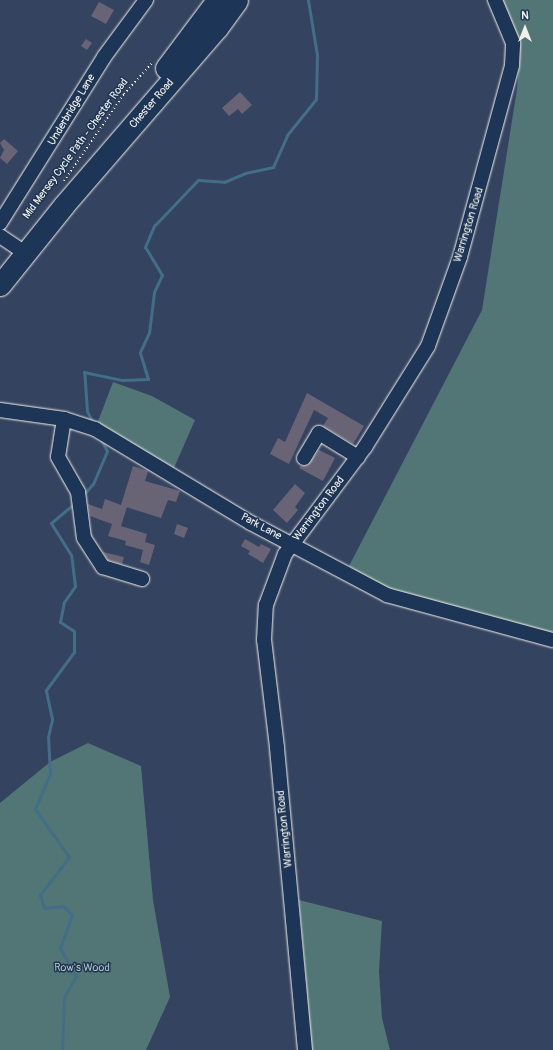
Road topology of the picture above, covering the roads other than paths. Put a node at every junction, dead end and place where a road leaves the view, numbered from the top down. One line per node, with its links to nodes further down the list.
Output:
1 (146, 0): 6 (street, Underbridge Lane)
2 (217, 0): 5 (highway, Chester Road)
3 (237, 0): 5 (highway, Chester Road)
4 (495, 0): 12 (street, Warrington Road)
5 (64, 205): 8 (highway, Chester Road)
6 (0, 223)
7 (0, 236): 8 (street)
8 (25, 253): 9 (highway, Chester Road)
9 (0, 286)
10 (0, 410): 11 (street, Park Lane)
11 (64, 419): 14 (street, Park Lane); 15 (street)
12 (358, 457): 13 (street); 14 (street, Warrington Road)
13 (304, 458)
14 (293, 544): 16 (street, Park Lane); 17 (street, Warrington Road)
15 (142, 579)
16 (553, 640)
17 (305, 1050)

